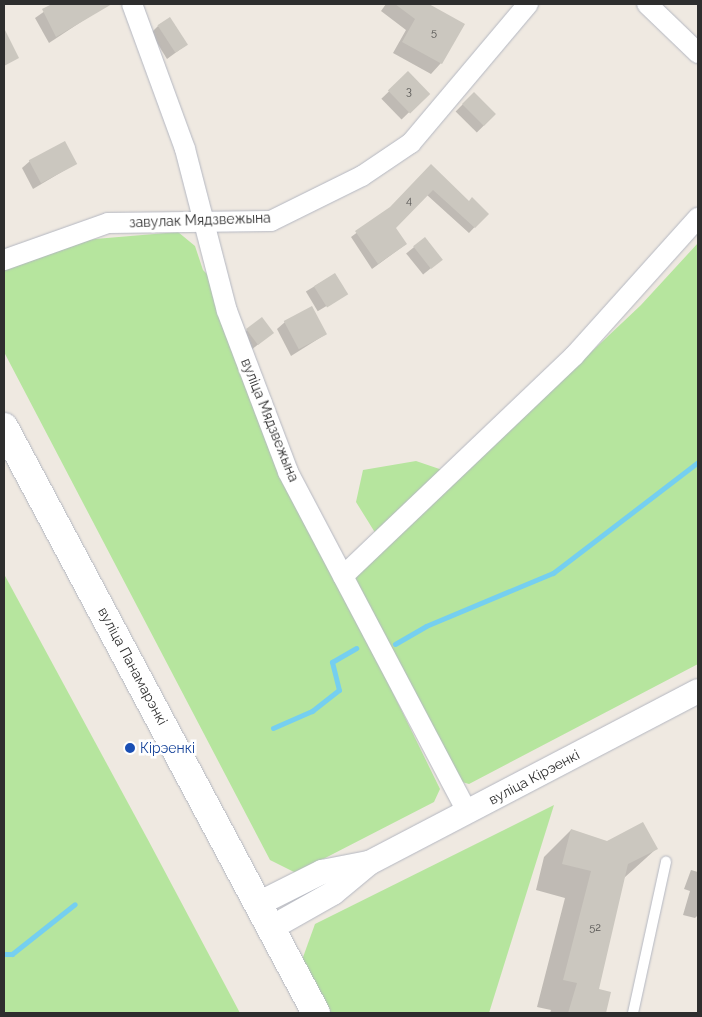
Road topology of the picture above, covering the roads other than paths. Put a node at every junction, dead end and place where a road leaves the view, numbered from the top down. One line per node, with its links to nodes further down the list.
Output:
1 (132, 4): 6 (street, вуліца Мядзвежына)
2 (528, 4): 6 (street, завулак Мядзвежына)
3 (646, 4): 4 (street)
4 (698, 53)
5 (698, 218): 9 (street)
6 (206, 222): 7 (street, завулак Мядзвежына); 9 (street, вуліца Мядзвежына)
7 (4, 260)
8 (4, 427): 14 (main road, вуліца Панамарэнкі)
9 (343, 576): 11 (street, вуліца Мядзвежына)
10 (698, 691): 11 (street, вуліца Кірэенкі)
11 (467, 811): 12 (street, вуліца Кірэенкі)
12 (369, 862): 14 (street, вуліца Кірэенкі); 15 (street, вуліца Кірэенкі)
13 (666, 862): 17 (lane)
14 (258, 904): 15 (main road, вуліца Панамарэнкі)
15 (271, 928): 16 (main road, вуліца Панамарэнкі)
16 (316, 1013)
17 (633, 1013)

